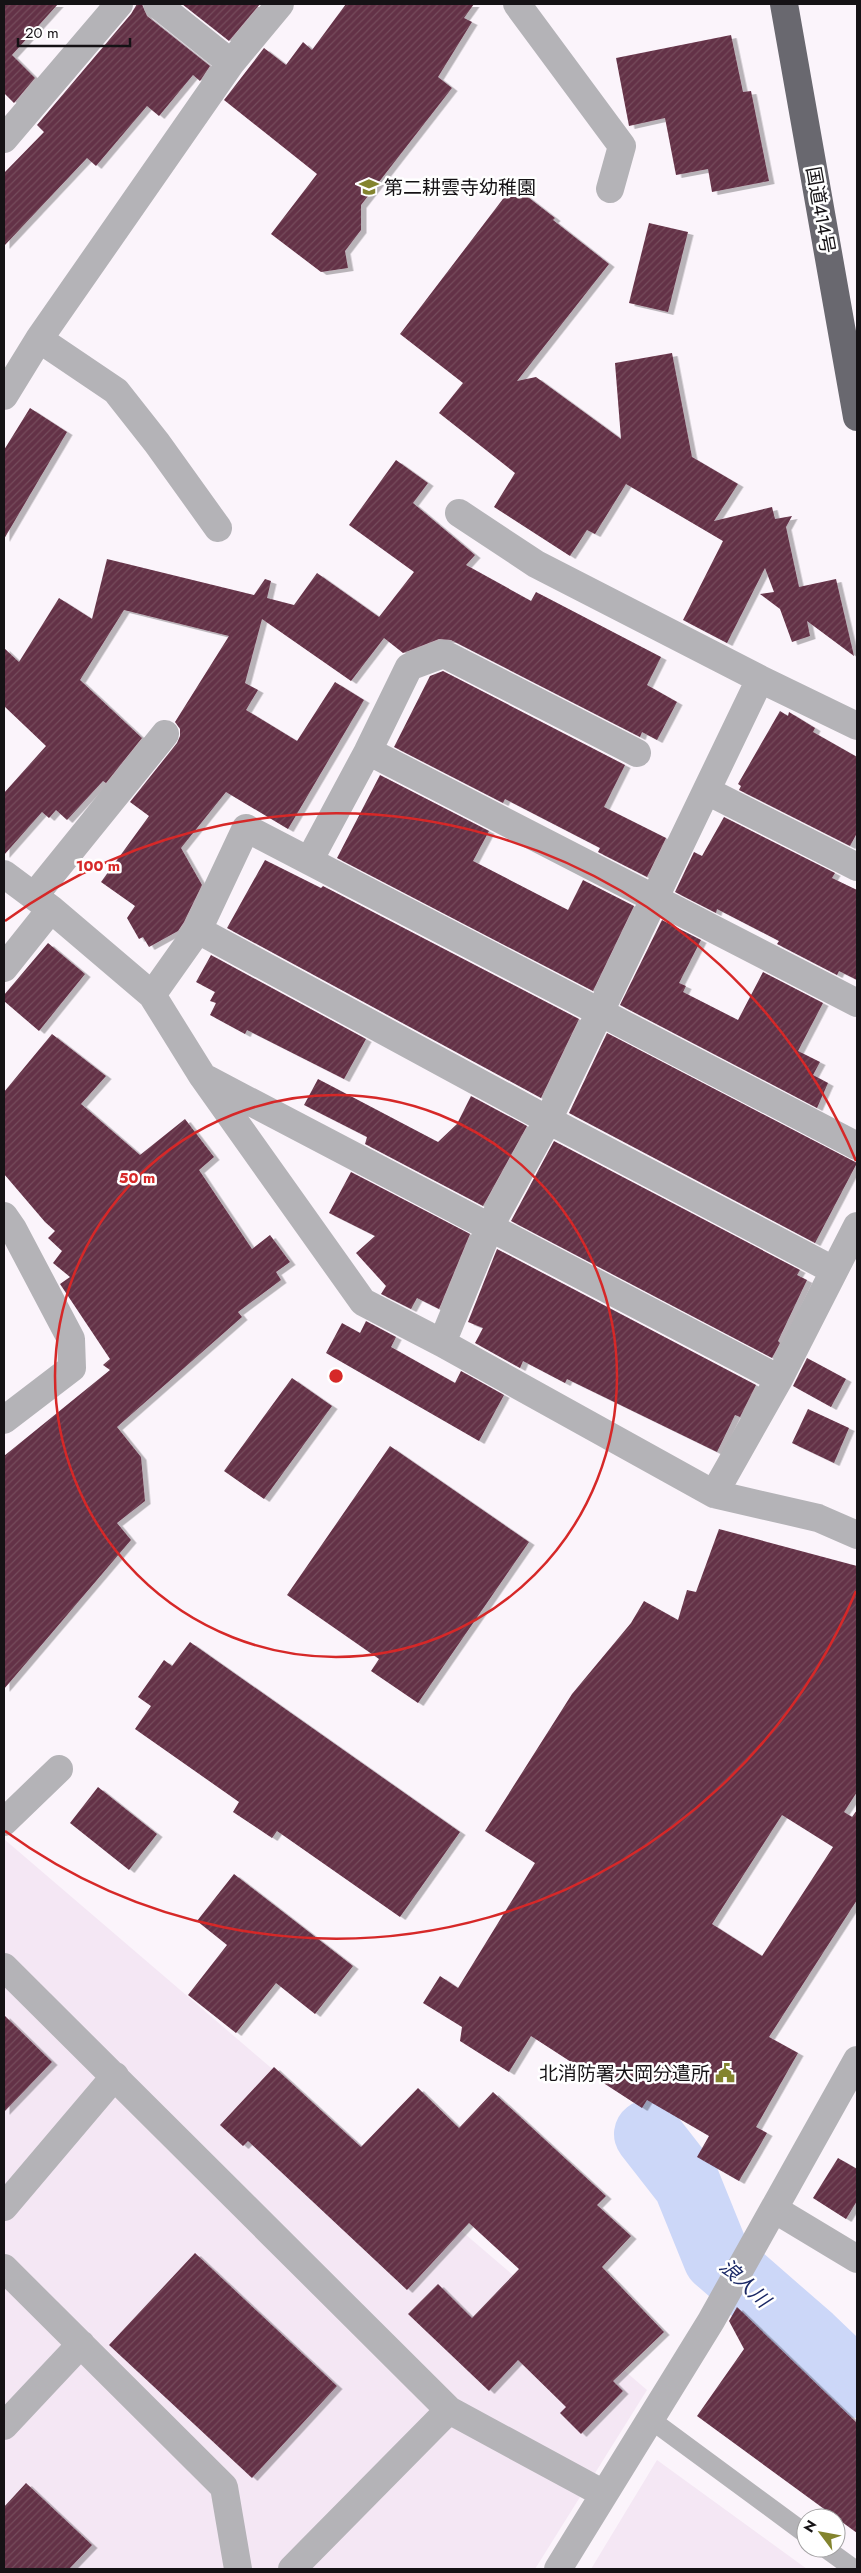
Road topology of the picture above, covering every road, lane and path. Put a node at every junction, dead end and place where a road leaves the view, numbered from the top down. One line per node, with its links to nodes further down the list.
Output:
1 (119, 4): 7 (street)
2 (157, 4): 6 (street)
3 (280, 4): 6 (street)
4 (518, 4): 8 (street)
5 (784, 4): 11 (highway, 国道414号)
6 (231, 63): 9 (street)
7 (4, 139)
8 (610, 189)
9 (39, 339): 10 (street); 13 (street)
10 (4, 396)
11 (857, 417)
12 (458, 513): 14 (street)
13 (218, 528)
14 (760, 679): 15 (street); 19 (street)
15 (857, 726)
16 (165, 734): 24 (street)
17 (368, 751): 18 (street); 20 (street); 23 (street)
18 (637, 753)
19 (707, 791): 21 (street); 23 (street)
20 (309, 861): 25 (street); 29 (street)
21 (857, 867)
22 (4, 874): 24 (street)
23 (653, 897): 28 (street); 29 (street)
24 (42, 902): 26 (street); 27 (street)
25 (198, 930): 27 (street); 31 (street)
26 (4, 968)
27 (152, 995): 30 (street)
28 (857, 1003)
29 (598, 1013): 31 (street); 32 (street)
30 (203, 1077): 34 (street); 37 (street)
31 (548, 1120): 34 (street); 36 (street)
32 (857, 1146)
33 (4, 1216): 39 (street)
34 (490, 1226): 37 (street); 38 (street)
35 (857, 1226): 36 (street)
36 (833, 1270): 38 (street)
37 (442, 1343): 40 (street)
38 (778, 1378): 40 (street)
39 (4, 1420)
40 (714, 1494): 41 (street)
41 (857, 1535)
42 (59, 1769): 43 (street)
43 (4, 1822)
44 (4, 1967): 46 (street)
45 (857, 2060): 48 (street)
46 (115, 2076): 47 (street); 52 (street)
47 (4, 2207)
48 (774, 2209): 49 (street); 53 (street)
49 (857, 2259)
50 (4, 2268): 51 (street)
51 (81, 2344): 54 (street); 58 (street)
52 (448, 2410): 55 (street); 59 (street)
53 (650, 2419): 55 (street); 56 (lane)
54 (4, 2426)
55 (604, 2494): 60 (street)
56 (796, 2527)
57 (839, 2558): 61 (lane)
58 (238, 2569)
59 (292, 2569)
60 (558, 2569)
61 (854, 2569)

